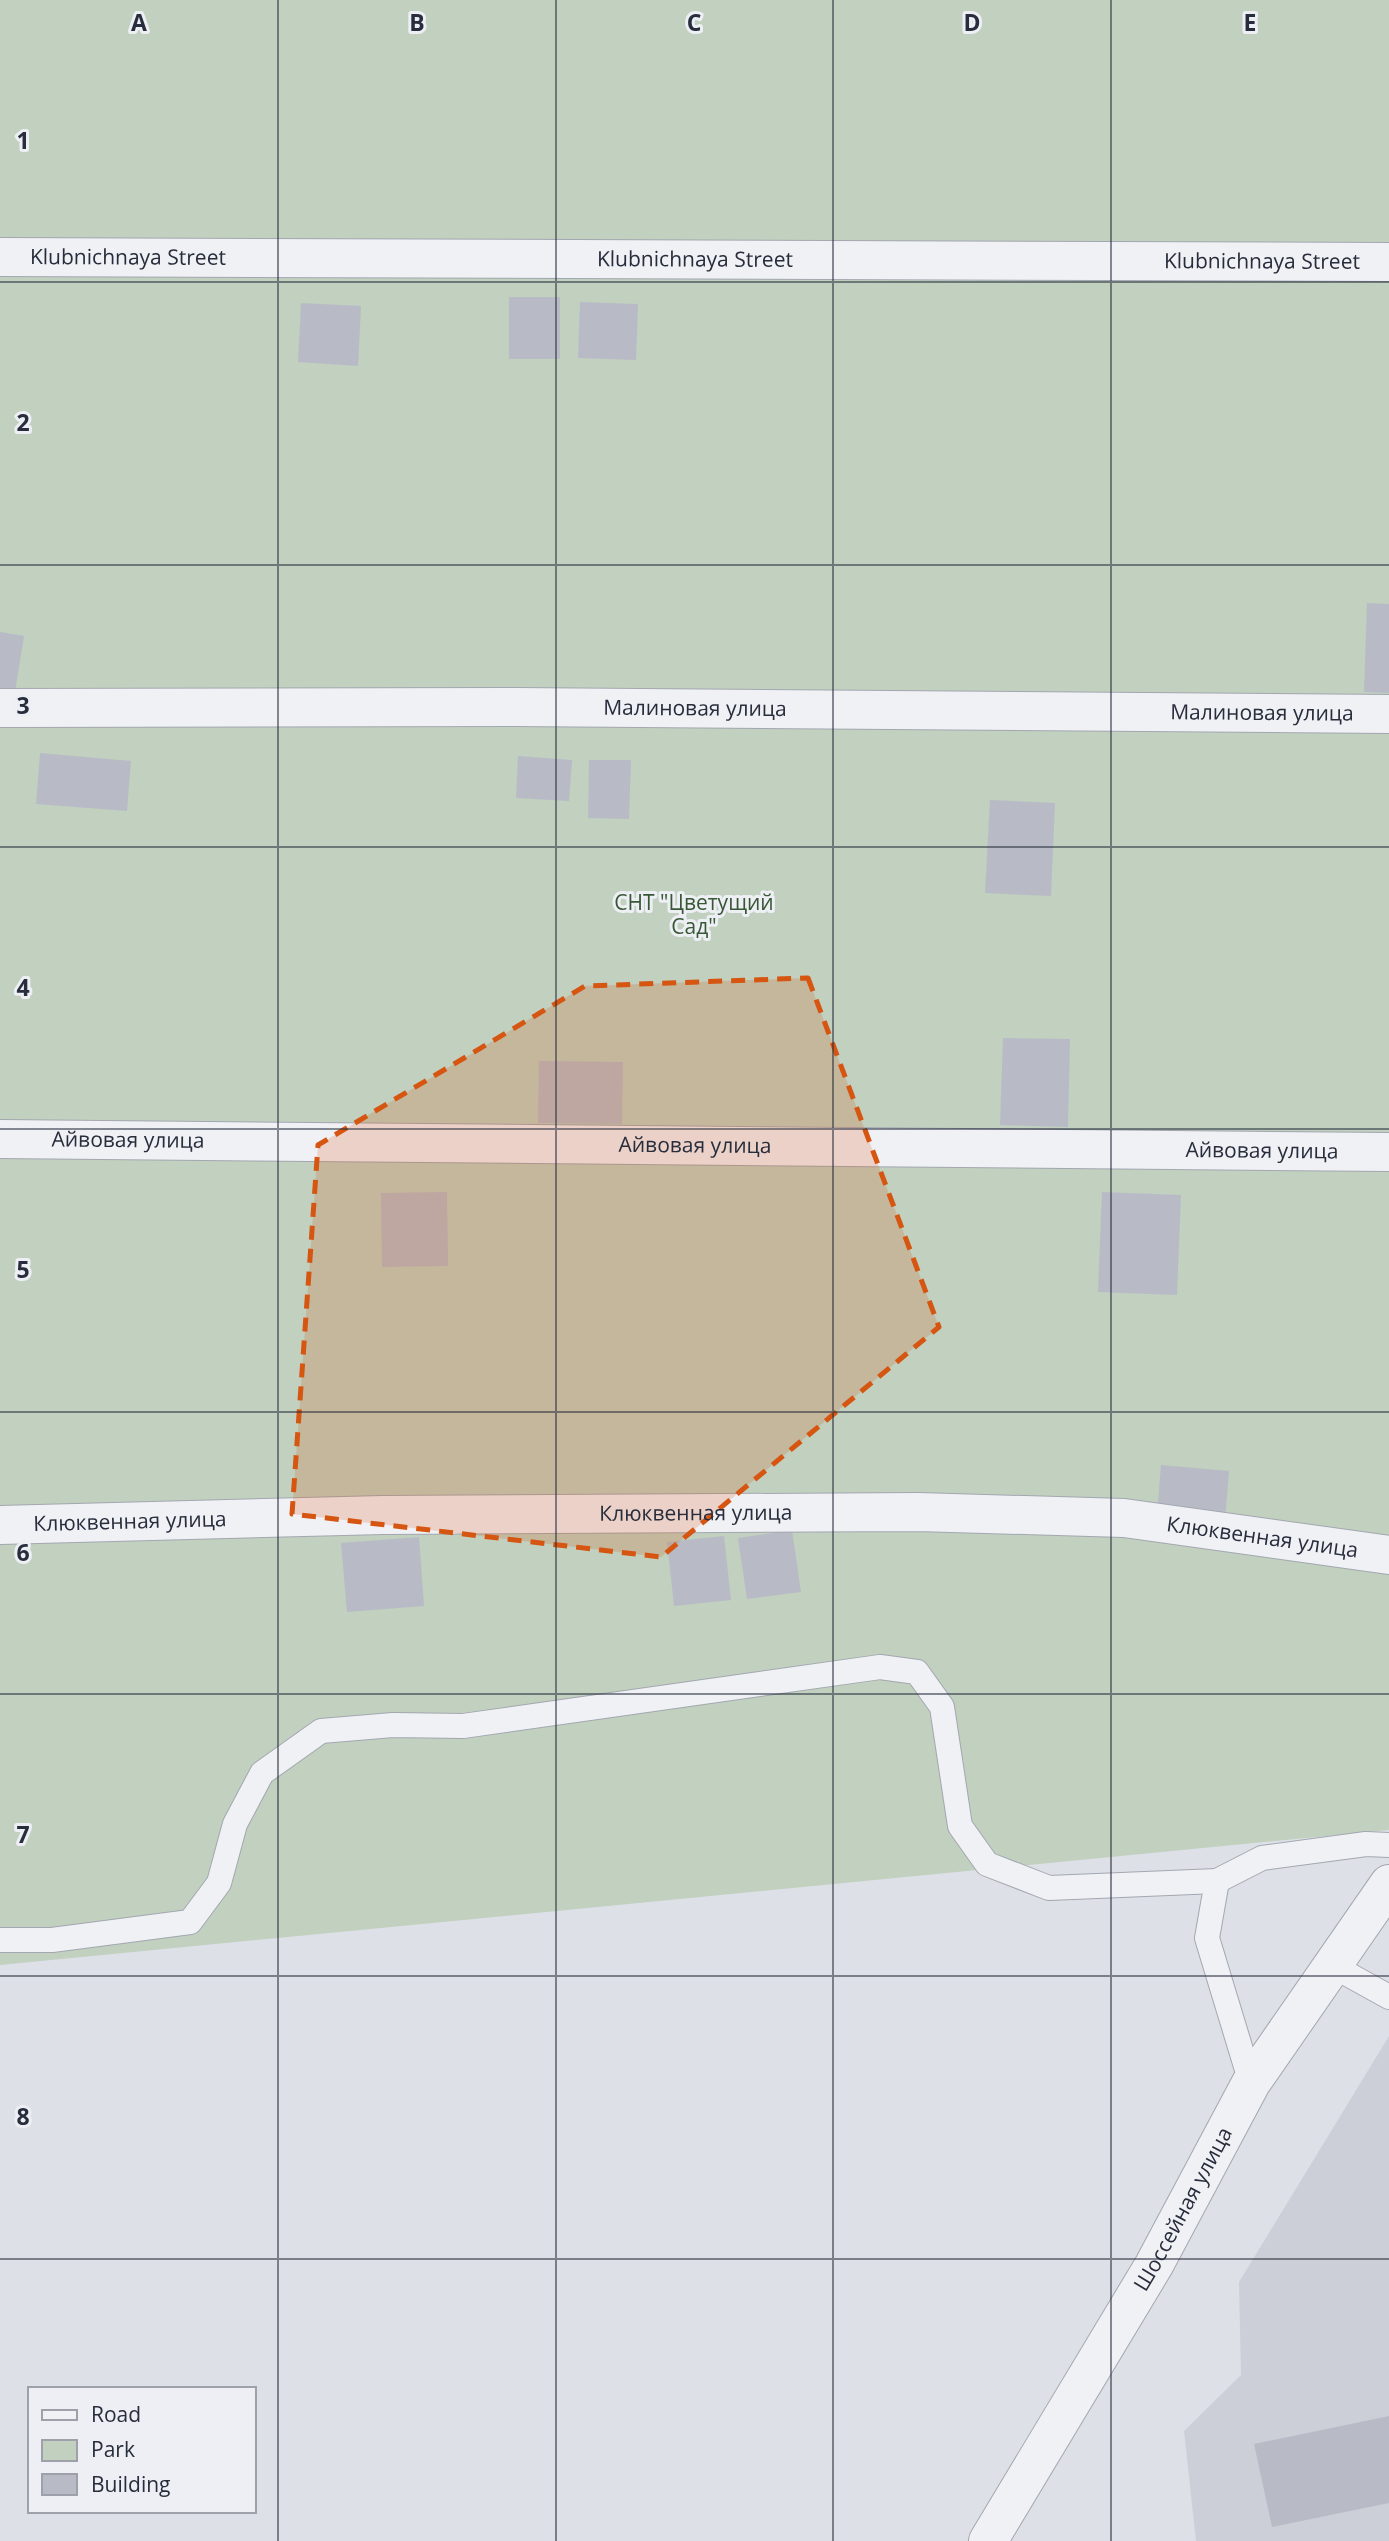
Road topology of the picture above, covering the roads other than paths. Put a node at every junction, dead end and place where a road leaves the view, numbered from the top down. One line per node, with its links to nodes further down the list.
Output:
1 (0, 257): 2 (street, Klubnichnaya Street)
2 (1389, 262)
3 (0, 708): 4 (street, Малиновая улица)
4 (1389, 714)
5 (0, 1139): 6 (street, Айвовая улица)
6 (1389, 1152)
7 (0, 1525): 8 (street, Клюквенная улица)
8 (1389, 1555)
9 (1389, 1845): 10 (lane)
10 (1217, 1881): 12 (lane); 15 (lane)
11 (1389, 1884): 13 (street, Шоссейная улица)
12 (0, 1940)
13 (1333, 1966): 14 (lane); 15 (street, Шоссейная улица)
14 (1389, 1997)
15 (1251, 2083): 16 (street, Шоссейная улица)
16 (988, 2541)

